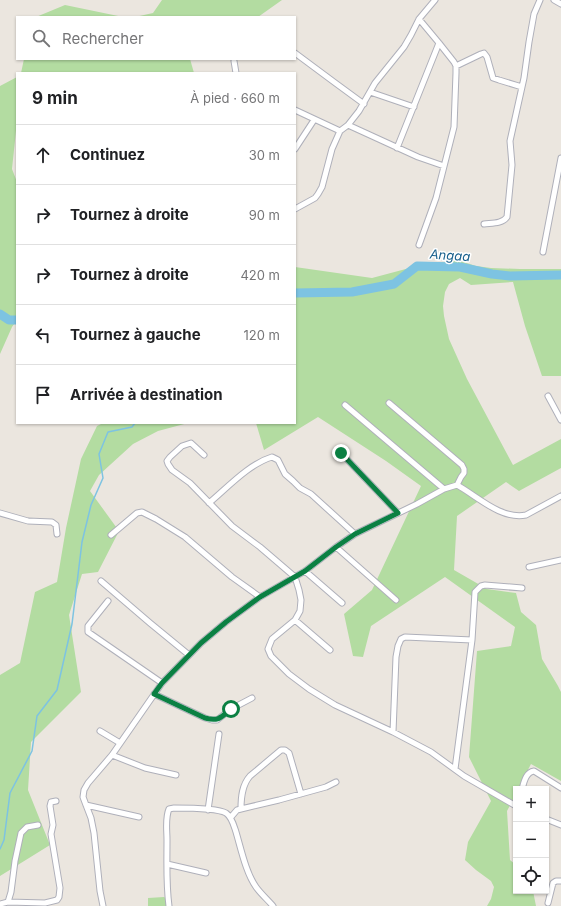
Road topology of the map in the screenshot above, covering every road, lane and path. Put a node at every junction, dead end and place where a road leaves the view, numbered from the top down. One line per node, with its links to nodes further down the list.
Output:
1 (435, 0): 5 (street)
2 (540, 0): 11 (street)
3 (554, 0): 4 (street)
4 (561, 4)
5 (419, 19): 6 (street); 12 (street)
6 (439, 43): 9 (street); 14 (street)
7 (296, 54): 13 (street)
8 (234, 62): 10 (street)
9 (456, 66): 11 (street); 22 (street)
10 (236, 72)
11 (522, 88): 24 (street)
12 (370, 92): 13 (street); 14 (street)
13 (364, 104): 17 (street)
14 (414, 107): 20 (street)
15 (296, 111): 16 (street)
16 (314, 120): 18 (street); 19 (street)
17 (348, 125): 18 (street); 20 (street)
18 (340, 131): 23 (street)
19 (296, 147)
20 (397, 148): 22 (street)
21 (561, 158): 26 (street)
22 (444, 166): 25 (street)
23 (296, 208)
24 (484, 224)
25 (419, 246)
26 (543, 252)
27 (548, 396): 30 (street)
28 (389, 403): 33 (street)
29 (345, 405): 34 (street)
30 (561, 420)
31 (341, 453): 38 (street)
32 (204, 455): 36 (street)
33 (457, 485): 34 (street); 35 (street)
34 (444, 489): 38 (street)
35 (561, 496)
36 (209, 503): 41 (street); 46 (street)
37 (0, 512): 39 (street)
38 (398, 513): 41 (street)
39 (57, 534)
40 (111, 534): 49 (street)
41 (355, 534): 42 (street)
42 (336, 547): 45 (street); 50 (street)
43 (561, 560): 44 (street)
44 (529, 567)
45 (305, 571): 46 (street); 52 (street)
46 (295, 577): 49 (street); 53 (street)
47 (101, 581): 56 (street)
48 (522, 588): 54 (street)
49 (260, 597): 56 (street)
50 (396, 600)
51 (108, 601): 57 (street)
52 (342, 603)
53 (295, 620): 55 (street); 61 (street)
54 (472, 640): 61 (street); 65 (street)
55 (330, 650)
56 (190, 655): 57 (street)
57 (162, 683): 58 (street)
58 (154, 694): 59 (street); 63 (street)
59 (252, 698)
60 (100, 731): 63 (street)
61 (393, 732): 65 (street)
62 (219, 734): 75 (street)
63 (120, 743): 64 (street)
64 (112, 755): 66 (street); 73 (street)
65 (454, 769): 72 (street)
66 (176, 775)
67 (336, 782): 70 (street)
68 (523, 786): 69 (street)
69 (561, 788)
70 (301, 794): 74 (street); 74 (street)
71 (56, 801): 84 (street)
72 (513, 803)
73 (86, 805): 76 (street); 87 (street)
74 (241, 809): 77 (street)
75 (208, 810): 77 (street); 81 (street)
76 (139, 817)
77 (230, 817): 89 (street)
78 (549, 820): 80 (street)
79 (38, 825): 84 (street)
80 (561, 825)
81 (167, 864): 82 (street); 88 (street)
82 (206, 873)
83 (561, 881): 85 (street)
84 (8, 902): 86 (street)
85 (548, 903)
86 (0, 904)
87 (102, 906)
88 (169, 906)
89 (273, 906)

